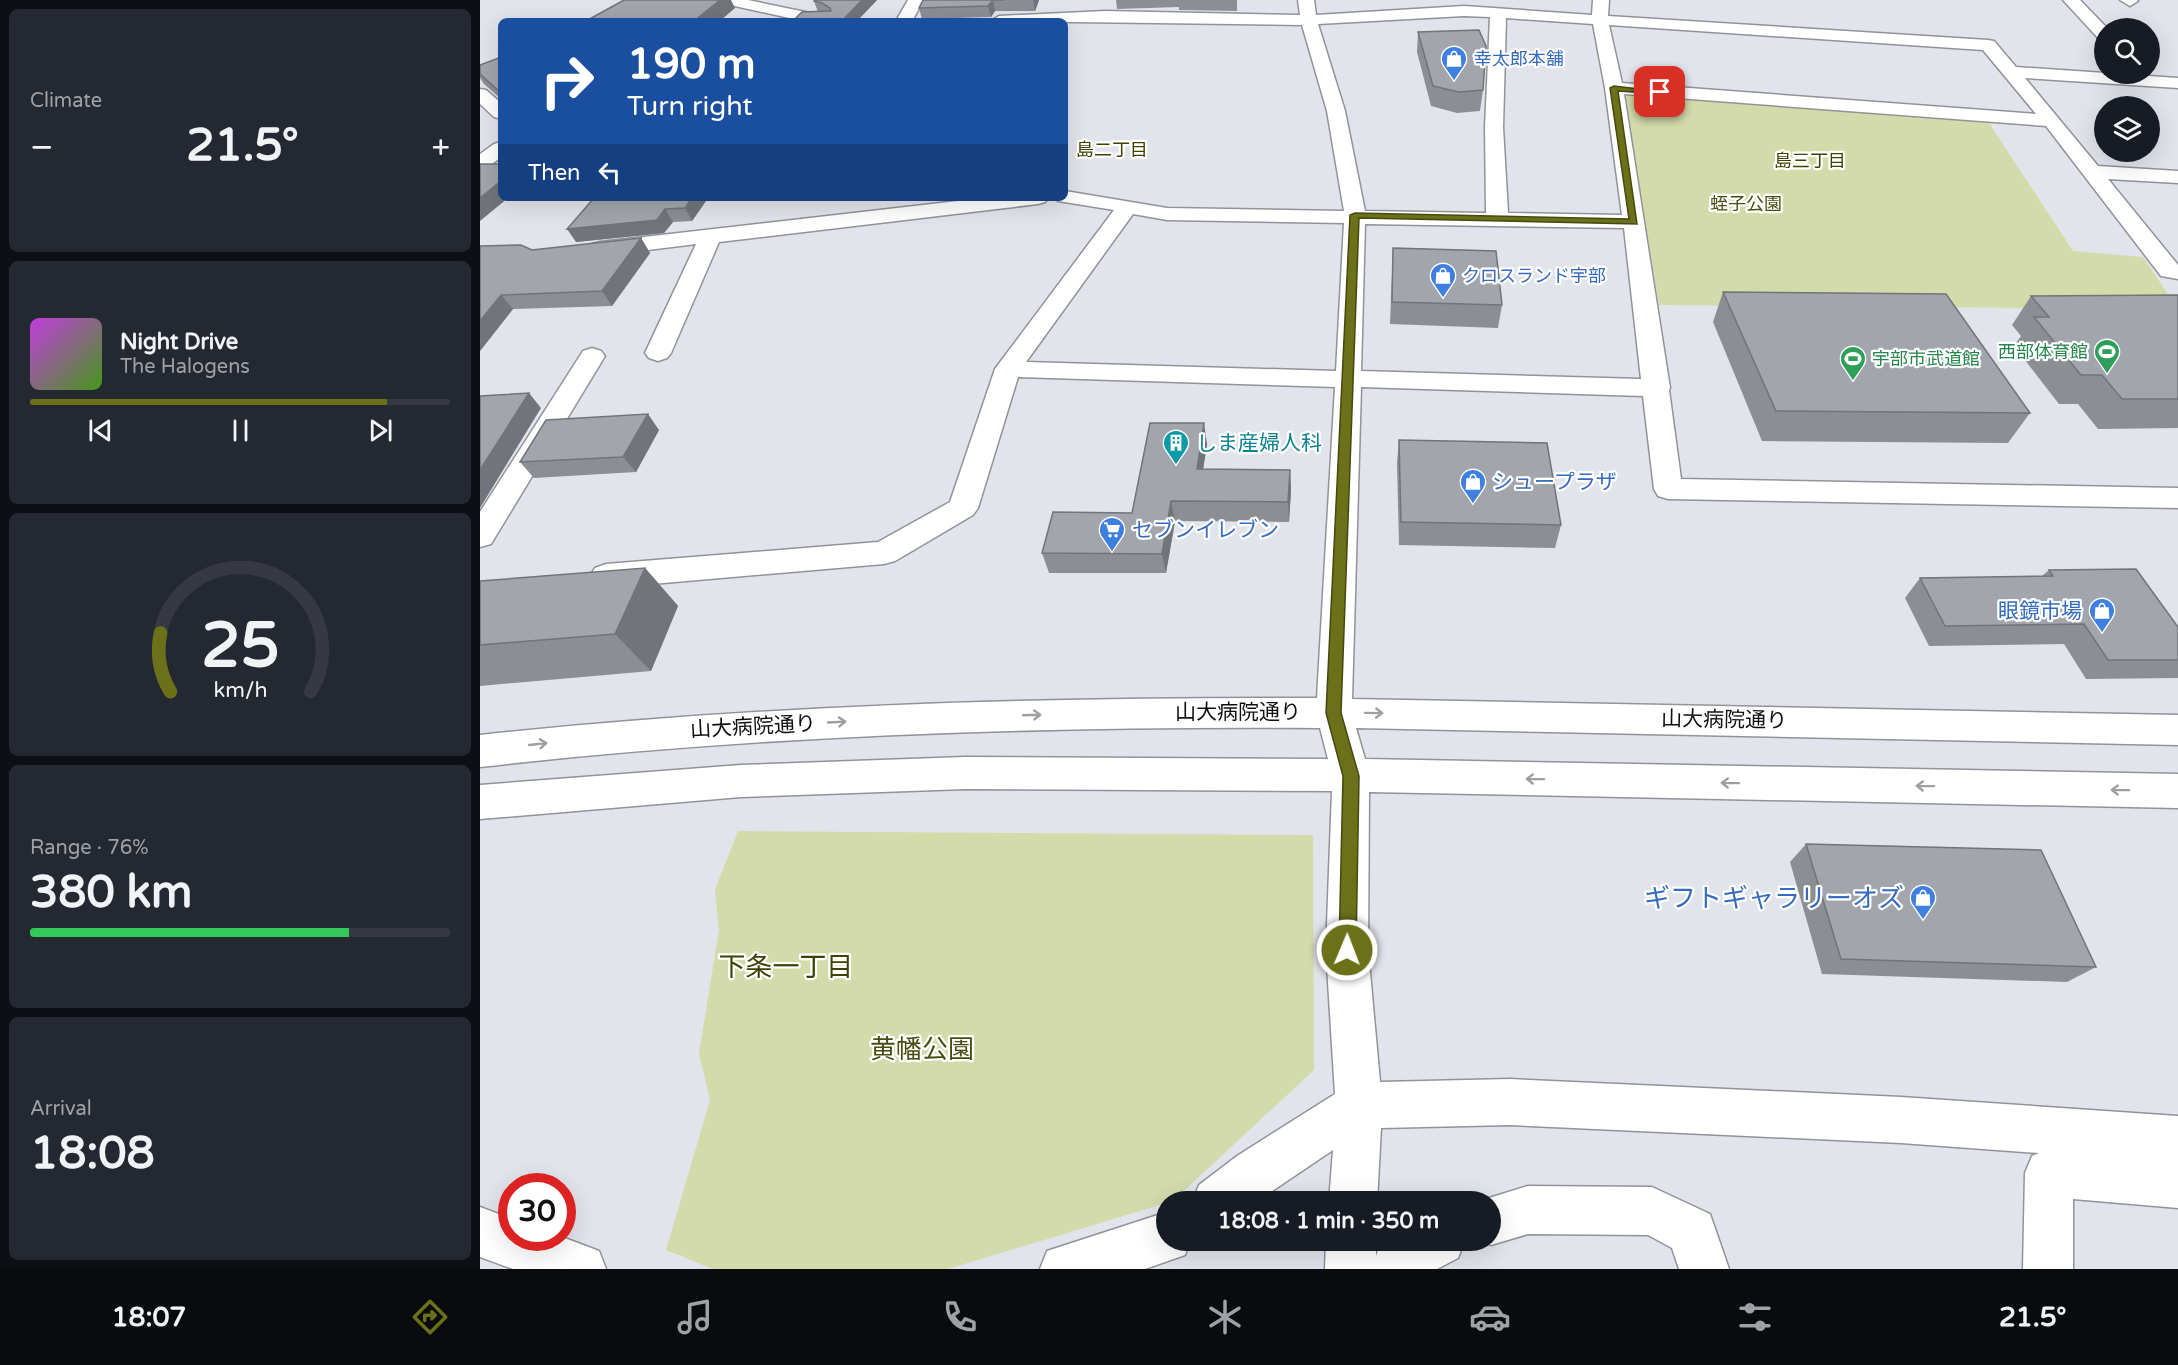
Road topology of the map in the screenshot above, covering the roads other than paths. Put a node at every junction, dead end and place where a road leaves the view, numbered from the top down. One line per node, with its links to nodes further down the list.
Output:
1 (726, 0): 7 (street)
2 (916, 0): 8 (street)
3 (1306, 0): 10 (street)
4 (1601, 0): 11 (street)
5 (2071, 0): 12 (street)
6 (1498, 13): 10 (street); 11 (street); 32 (street)
7 (811, 18)
8 (906, 18)
9 (1063, 18): 10 (street)
10 (1309, 20): 31 (street)
11 (1600, 20): 13 (street); 18 (street)
12 (2094, 24)
13 (2011, 72): 14 (street); 22 (street)
14 (2094, 75)
15 (2160, 80): 16 (street)
16 (2178, 83)
17 (2153, 84): 20 (street)
18 (1614, 88): 22 (street); 33 (street)
19 (480, 94): 21 (street)
20 (2171, 101)
21 (498, 110)
22 (2052, 121): 25 (street)
23 (498, 150): 24 (street)
24 (480, 164)
25 (2092, 172): 26 (street); 37 (street)
26 (2178, 177)
27 (1068, 197): 30 (street)
28 (842, 201): 34 (street)
29 (1014, 201): 34 (street)
30 (1128, 206): 31 (street); 40 (street)
31 (1355, 215): 32 (street); 41 (street)
32 (1497, 218): 33 (street)
33 (1634, 222): 42 (street)
34 (836, 223): 35 (street)
35 (710, 238): 36 (street); 38 (street)
36 (575, 252)
37 (2178, 272)
38 (658, 353)
39 (592, 356): 44 (street)
40 (1008, 369): 41 (street); 45 (street)
41 (1346, 379): 42 (street); 46 (street)
42 (1657, 388): 43 (street)
43 (2178, 498)
44 (480, 536)
45 (575, 579)
46 (1334, 713): 47 (street, 山大病院通り, one-way to 47); 48 (street, 山大病院通り, one-way to 46); 49 (street)
47 (2178, 729)
48 (480, 751)
49 (1351, 776): 50 (street, one-way to 49); 51 (street); 52 (street)
50 (2178, 791)
51 (480, 802)
52 (1359, 1106): 53 (street); 55 (street); 56 (street)
53 (2178, 1140)
54 (2178, 1184): 67 (street)
55 (1230, 1191)
56 (1354, 1191)
57 (1501, 1217): 66 (street)
58 (480, 1232): 63 (street)
59 (1156, 1240): 64 (street)
60 (1351, 1251): 65 (street)
61 (1420, 1251): 62 (street)
62 (1398, 1263)
63 (581, 1269)
64 (1065, 1269)
65 (1350, 1269)
66 (1704, 1269)
67 (2048, 1269)

